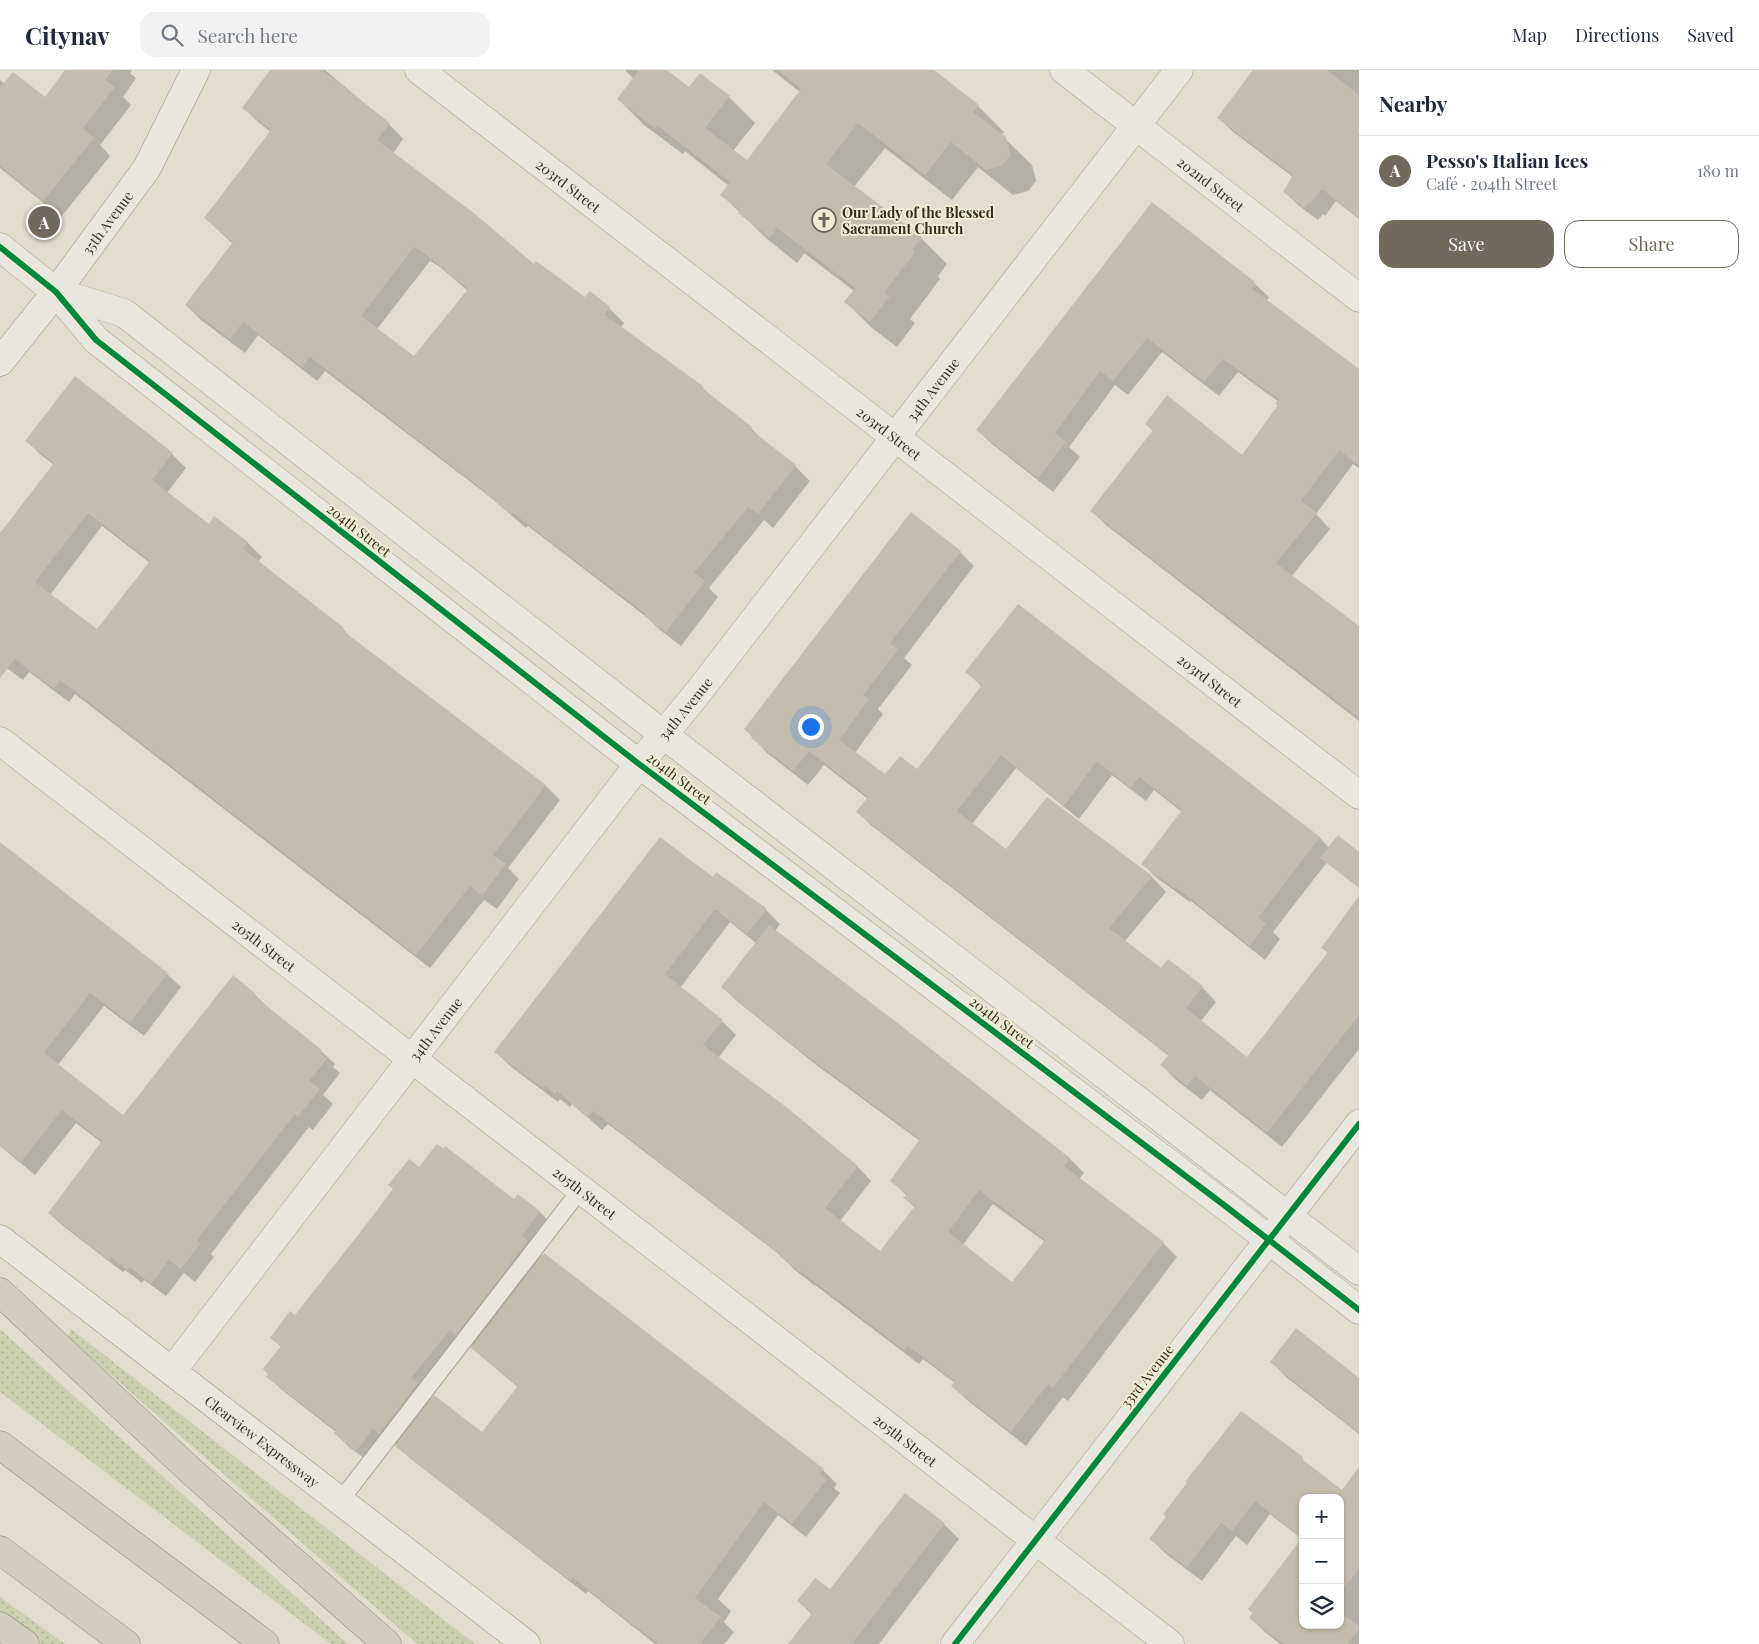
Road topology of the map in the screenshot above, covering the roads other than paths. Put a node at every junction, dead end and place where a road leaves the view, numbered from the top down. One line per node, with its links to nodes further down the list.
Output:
1 (196, 70): 7 (street, 35th Avenue)
2 (419, 70): 10 (street, 203rd Street)
3 (1064, 70): 5 (street, 202nd Street)
4 (1180, 70): 5 (street, 34th Avenue)
5 (1136, 126): 8 (street, 202nd Street); 10 (street, 34th Avenue)
6 (0, 247): 7 (street, 204th Street)
7 (56, 292): 9 (street, 35th Avenue); 11 (street, 204th Street); 13 (street, 204th Street)
8 (1359, 298)
9 (0, 362)
10 (896, 437): 11 (street, 34th Avenue); 14 (street, 203rd Street)
11 (664, 735): 13 (street, 34th Avenue); 18 (street, 204th Street)
12 (0, 741): 15 (street, 205th Street)
13 (639, 764): 15 (street, 34th Avenue); 20 (street, 204th Street)
14 (1359, 795)
15 (413, 1059): 17 (street, 205th Street); 24 (street, 34th Avenue)
16 (1359, 1124): 18 (street, 33rd Avenue)
17 (580, 1189): 26 (lane); 27 (street, 205th Street)
18 (1288, 1215): 20 (street, 33rd Avenue); 21 (street, 204th Street)
19 (0, 1239): 24 (street, Clearview Expressway)
20 (1269, 1239): 23 (street, 204th Street); 27 (street, 33rd Avenue)
21 (1359, 1271)
22 (0, 1292): 33 (highway)
23 (1359, 1310)
24 (172, 1371): 26 (street, Clearview Expressway)
25 (0, 1445): 32 (highway)
26 (340, 1501): 34 (street, Clearview Expressway)
27 (1036, 1540): 35 (street, 33rd Avenue); 36 (street, 205th Street)
28 (0, 1550): 31 (highway)
29 (0, 1626): 30 (highway)
30 (25, 1644)
31 (126, 1644)
32 (265, 1644)
33 (387, 1644)
34 (526, 1644)
35 (955, 1644)
36 (1170, 1644)

